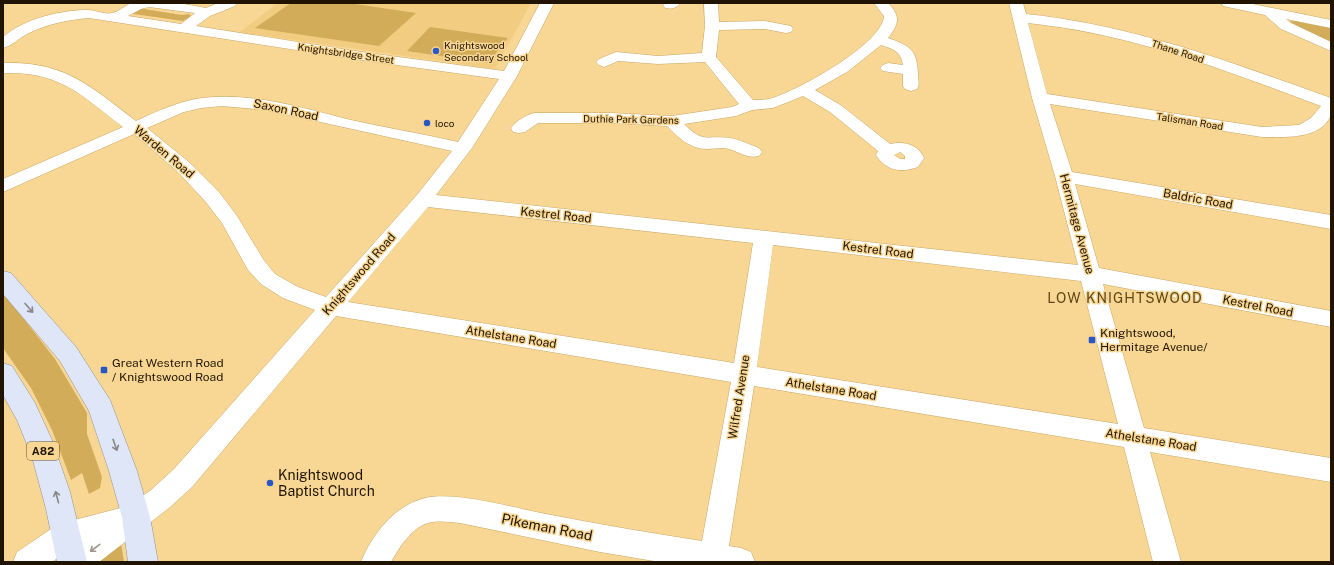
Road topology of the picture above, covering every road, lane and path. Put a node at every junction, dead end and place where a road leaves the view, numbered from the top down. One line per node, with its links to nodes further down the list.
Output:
1 (230, 3): 9 (street)
2 (547, 3): 23 (street, Knightswood Road)
3 (711, 3): 12 (street)
4 (881, 3): 15 (street, Duthie Park Gardens)
5 (1228, 3): 8 (street)
6 (1244, 3): 11 (street)
7 (1018, 10): 26 (street, Hermitage Avenue); 27 (street, Thane Road)
8 (1270, 11): 11 (street); 17 (street)
9 (205, 13): 10 (street); 13 (street)
10 (113, 18): 13 (street, Knightsbridge Street); 16 (street, Knightsbridge Street)
11 (1331, 22)
12 (712, 26): 14 (street); 19 (street)
13 (184, 28): 23 (street, Knightsbridge Street)
14 (786, 29)
15 (878, 40): 22 (street); 25 (street, Duthie Park Gardens)
16 (3, 44)
17 (1331, 47)
18 (613, 54): 19 (street)
19 (709, 57): 28 (street)
20 (3, 68): 32 (street, Warden Road)
21 (888, 68): 22 (street)
22 (910, 70): 24 (street)
23 (509, 76): 34 (street, Knightswood Road)
24 (911, 86)
25 (803, 90): 28 (street, Duthie Park Gardens); 35 (street)
26 (1040, 98): 27 (street, Talisman Road); 37 (street, Hermitage Avenue)
27 (1331, 104)
28 (749, 105): 31 (street, Duthie Park Gardens)
29 (521, 106): 30 (street)
30 (534, 118): 31 (street, Duthie Park Gardens); 33 (street)
31 (672, 121): 36 (street)
32 (134, 126): 34 (street, Saxon Road); 38 (street, Saxon Road); 44 (street, Warden Road)
33 (519, 128)
34 (463, 148): 39 (street, Knightswood Road)
35 (887, 150)
36 (753, 152)
37 (1064, 176): 40 (street, Baldric Road); 42 (street, Hermitage Avenue)
38 (3, 186)
39 (423, 200): 41 (street, Kestrel Road); 44 (street, Knightswood Road)
40 (1331, 222)
41 (764, 237): 42 (street, Kestrel Road); 47 (street, Wilfred Avenue)
42 (1090, 274): 45 (street, Kestrel Road); 48 (street, Hermitage Avenue)
43 (3, 279): 50 (main road, one-way to 50)
44 (331, 307): 47 (street, Athelstane Road); 50 (street, Knightswood Road)
45 (1331, 319)
46 (3, 373): 51 (main road, A82, one-way to 46)
47 (744, 375): 48 (street, Athelstane Road); 52 (street, Wilfred Avenue)
48 (1133, 437): 49 (street, Athelstane Road); 58 (street, Hermitage Avenue)
49 (1331, 470)
50 (136, 517): 51 (street); 54 (street, Knightswood Road, one-way to 54); 55 (main road)
51 (69, 548): 53 (street)
52 (713, 557): 56 (street, Pikeman Road); 57 (street, Pikeman Road)
53 (27, 562)
54 (76, 562)
55 (143, 562)
56 (375, 562)
57 (741, 562)
58 (1167, 562)

